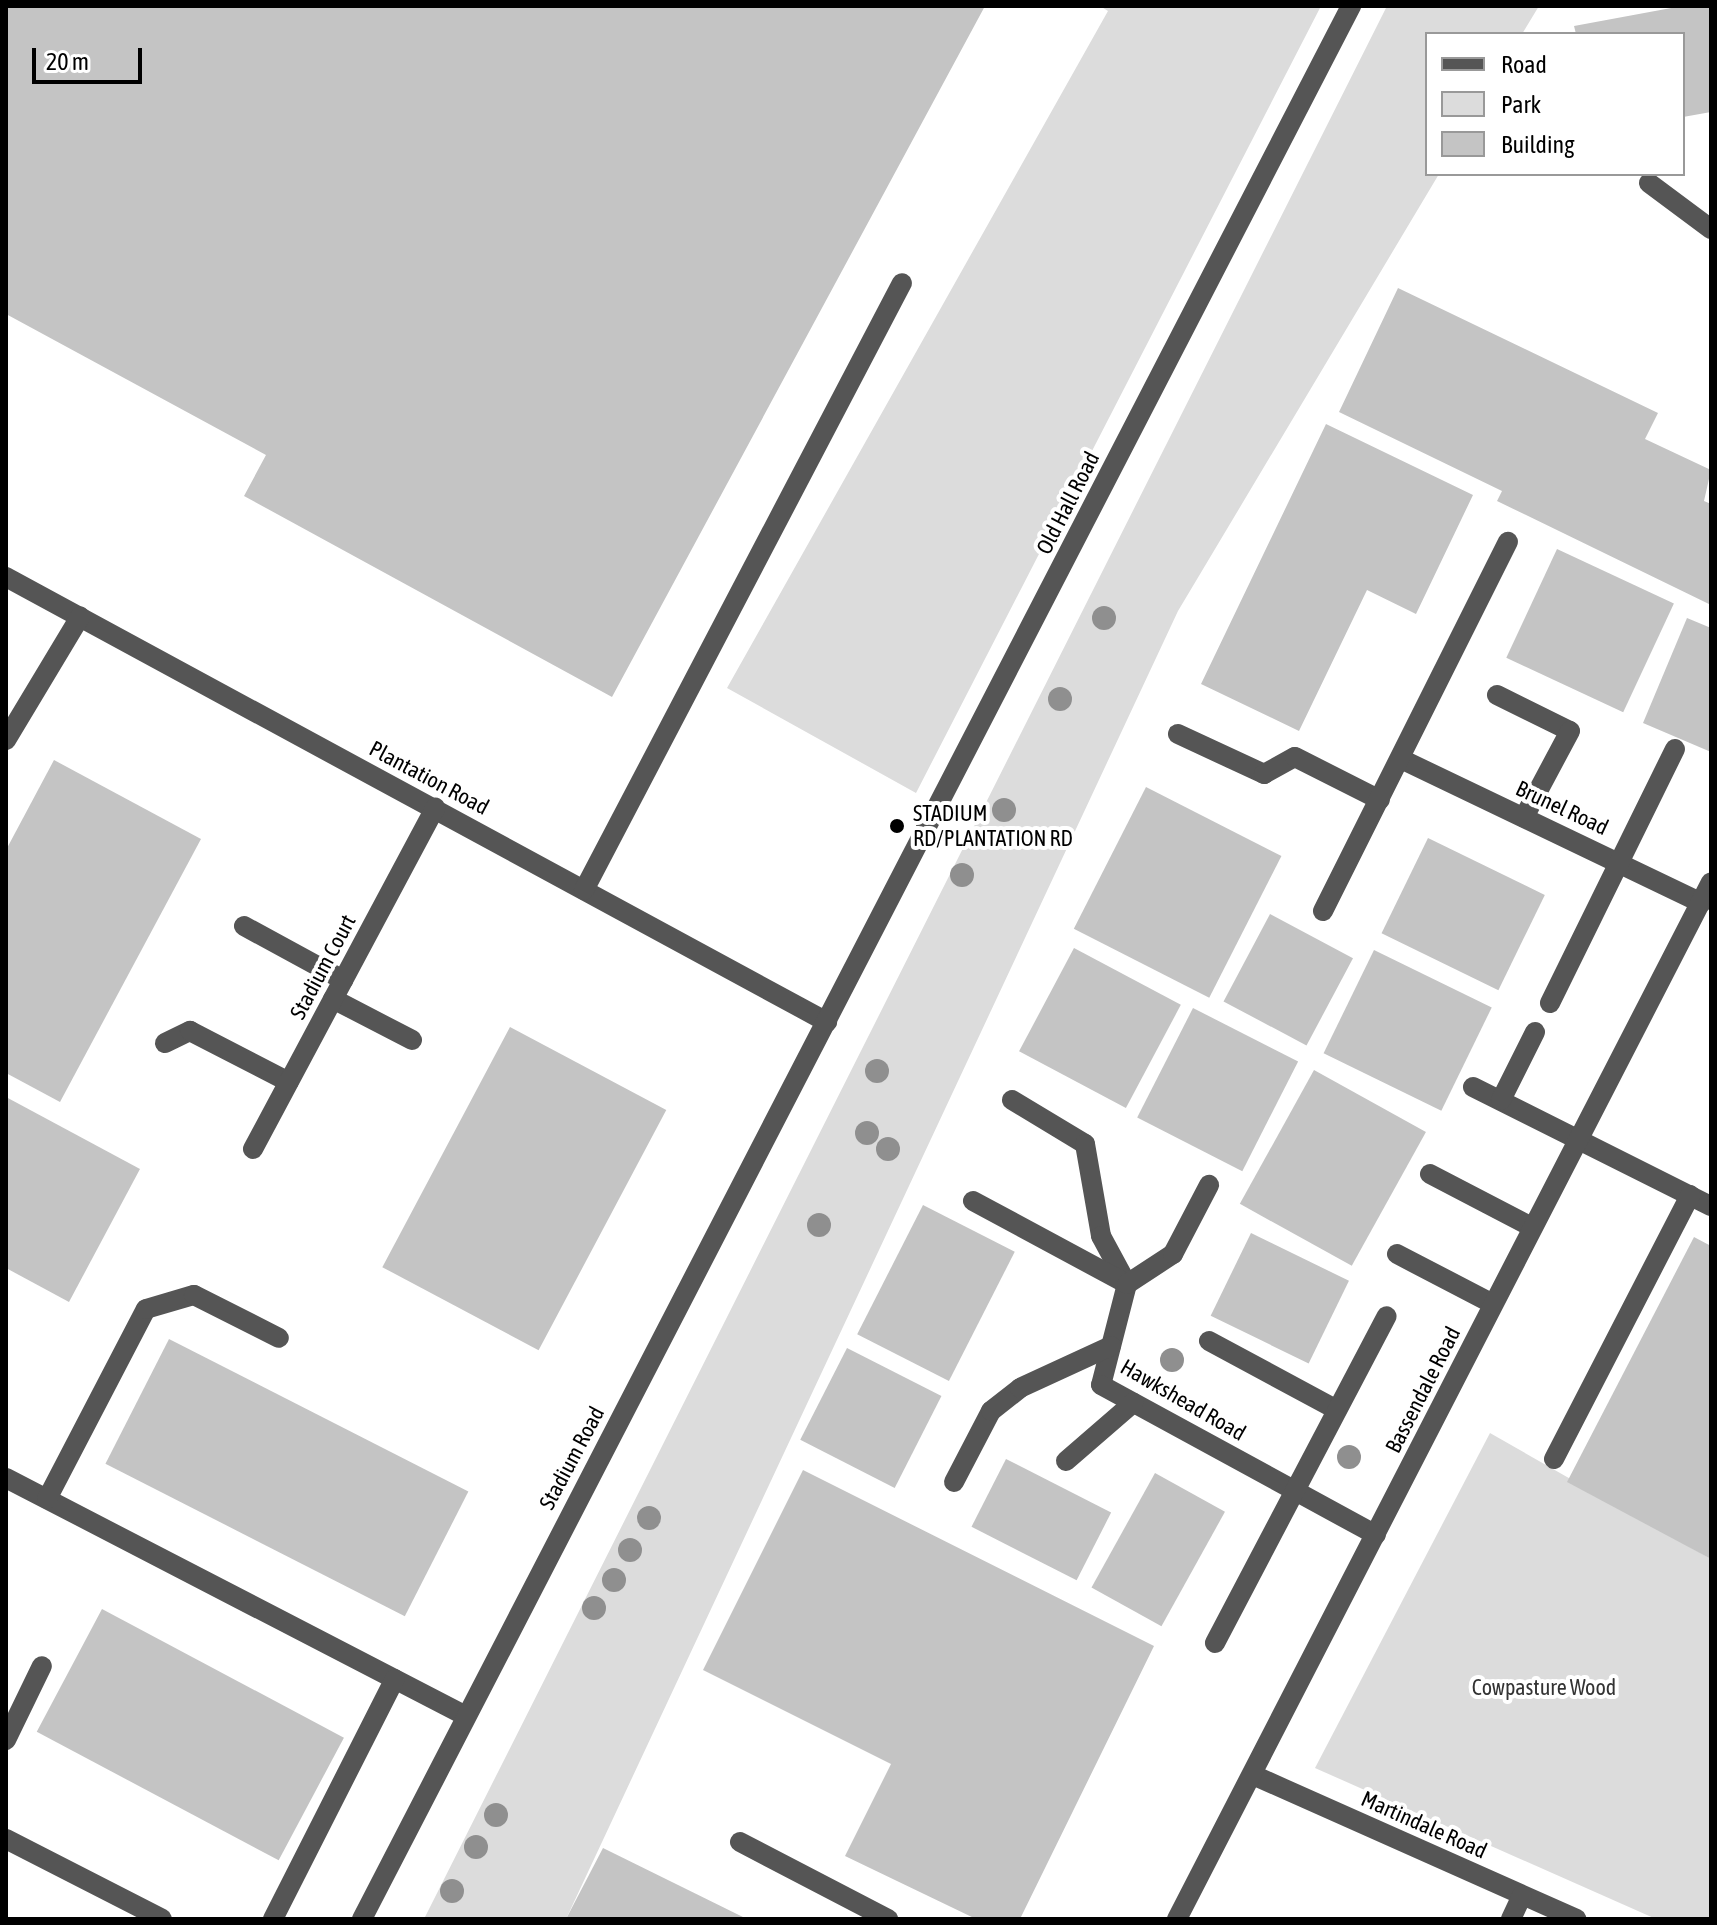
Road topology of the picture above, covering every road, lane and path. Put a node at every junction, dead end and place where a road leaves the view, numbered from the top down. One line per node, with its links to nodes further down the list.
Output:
1 (1351, 6): 25 (street, Old Hall Road)
2 (1649, 183): 3 (street)
3 (1711, 229)
4 (902, 283): 18 (street)
5 (1508, 542): 12 (street)
6 (6, 577): 7 (street, Plantation Road)
7 (80, 617): 10 (street); 14 (street, Plantation Road)
8 (1497, 695): 15 (street)
9 (1178, 734): 13 (street)
10 (6, 740)
11 (1675, 749): 16 (street)
12 (1401, 759): 13 (street); 15 (street, Brunel Road)
13 (1380, 800): 20 (street)
14 (435, 808): 18 (street, Plantation Road); 22 (street, Stadium Court)
15 (1524, 817): 16 (street, Brunel Road)
16 (1619, 862): 19 (street, Brunel Road); 24 (street)
17 (1711, 882): 19 (street, Bassendale Road)
18 (584, 890): 25 (street, Plantation Road)
19 (1701, 903): 33 (street, Bassendale Road)
20 (1323, 911)
21 (244, 926): 22 (street)
22 (343, 980): 23 (street, Stadium Court)
23 (333, 999): 27 (street); 29 (street, Stadium Court)
24 (1550, 1003)
25 (827, 1022): 60 (street, Stadium Road)
26 (1535, 1032): 32 (street)
27 (412, 1040)
28 (165, 1043): 29 (street)
29 (289, 1082): 34 (street, Stadium Court)
30 (1473, 1087): 32 (street)
31 (1012, 1100): 42 (street)
32 (1501, 1100): 33 (street)
33 (1578, 1138): 37 (street); 40 (street, Bassendale Road)
34 (253, 1149)
35 (1430, 1174): 40 (street)
36 (1209, 1185): 42 (street)
37 (1690, 1195): 39 (street); 50 (street)
38 (973, 1201): 42 (street)
39 (1711, 1206)
40 (1532, 1227): 43 (street, Bassendale Road)
41 (1397, 1254): 43 (street)
42 (1127, 1284): 47 (street, Hawkshead Road)
43 (1493, 1304): 56 (street, Bassendale Road)
44 (1387, 1316): 49 (street)
45 (279, 1338): 55 (street)
46 (1209, 1341): 49 (street)
47 (1111, 1346): 48 (street, Hawkshead Road); 53 (street)
48 (1133, 1403): 51 (street); 54 (street, Hawkshead Road)
49 (1337, 1410): 54 (street)
50 (1554, 1459)
51 (1066, 1461)
52 (6, 1478): 55 (street)
53 (954, 1482)
54 (1294, 1490): 56 (street, Hawkshead Road); 57 (street)
55 (47, 1499): 59 (street)
56 (1376, 1535): 62 (street, Bassendale Road)
57 (1215, 1643)
58 (42, 1666): 61 (street)
59 (395, 1679): 60 (street); 67 (street)
60 (464, 1715): 68 (street, Stadium Road)
61 (6, 1740)
62 (1253, 1775): 65 (street, Martindale Road); 70 (street, Bassendale Road)
63 (6, 1839): 66 (street)
64 (740, 1842): 69 (street)
65 (1522, 1895): 71 (street); 72 (street, Martindale Road)
66 (162, 1919)
67 (273, 1919)
68 (362, 1919)
69 (888, 1919)
70 (1177, 1919)
71 (1511, 1919)
72 (1576, 1919)

